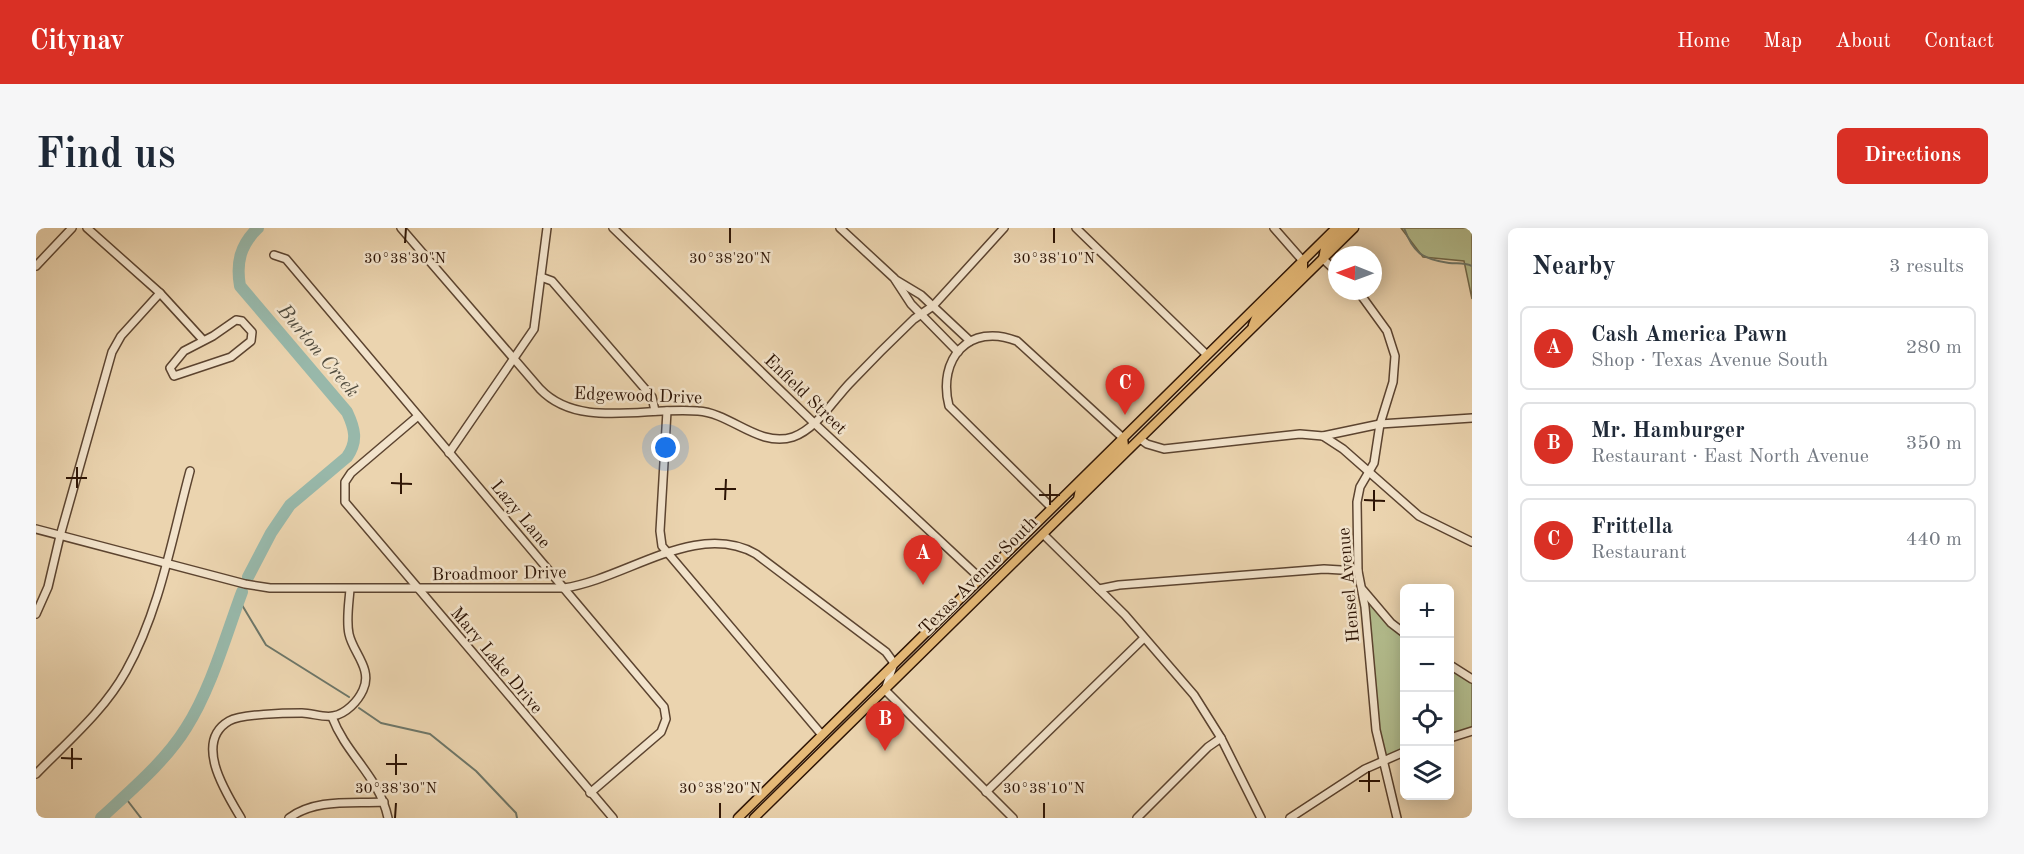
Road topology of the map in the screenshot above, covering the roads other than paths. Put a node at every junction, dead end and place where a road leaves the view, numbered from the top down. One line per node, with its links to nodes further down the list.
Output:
1 (72, 228): 17 (street)
2 (87, 228): 20 (street)
3 (401, 228): 29 (street, Edgewood Drive)
4 (548, 228): 18 (street)
5 (613, 228): 35 (street, Enfield Street)
6 (840, 228): 19 (street)
7 (1004, 228): 22 (street, Edgewood Drive)
8 (1076, 228): 28 (street)
9 (1274, 228): 15 (street)
10 (1336, 228): 15 (main road, Texas Avenue South)
11 (1345, 228): 14 (main road)
12 (1354, 228): 14 (main road, Texas Avenue South)
13 (274, 255): 33 (street, Lazy Lane)
14 (1323, 259): 16 (street); 24 (main road, Texas Avenue South)
15 (1303, 261): 24 (main road); 28 (main road, Texas Avenue South)
16 (1328, 264)
17 (36, 266)
18 (541, 277): 29 (street); 31 (street)
19 (894, 278): 22 (street); 23 (street)
20 (160, 293): 25 (street); 47 (street)
21 (1365, 300): 36 (street, Hensel Avenue)
22 (933, 306): 23 (street, Edgewood Drive); 27 (street)
23 (920, 313): 26 (street); 35 (street, Edgewood Drive)
24 (1250, 331): 39 (main road, Texas Avenue South)
25 (203, 340): 25 (street)
26 (946, 340): 27 (street); 30 (street)
27 (964, 346): 30 (street); 38 (street)
28 (1207, 356): 38 (main road, Texas Avenue South)
29 (514, 359): 31 (street, Edgewood Drive); 40 (street)
30 (951, 364): 44 (street)
31 (655, 411): 32 (street, Edgewood Drive)
32 (667, 411): 35 (street, Edgewood Drive); 49 (street)
33 (418, 416): 40 (street, Lazy Lane); 56 (street, Mary Lake Drive)
34 (1472, 418): 36 (street)
35 (813, 422): 52 (street, Enfield Street)
36 (1380, 424): 37 (street); 42 (street, Hensel Avenue)
37 (1323, 436): 39 (street); 42 (street)
38 (1123, 438): 43 (main road); 44 (main road, Texas Avenue South)
39 (1140, 439): 43 (main road, Texas Avenue South)
40 (449, 453): 53 (street, Lazy Lane)
41 (190, 471): 50 (street)
42 (1368, 473): 48 (street); 51 (street, Hensel Avenue)
43 (1078, 500): 46 (main road, Texas Avenue South)
44 (1052, 508): 52 (main road, Texas Avenue South)
45 (36, 529): 47 (street, Broadmoor Drive)
46 (1044, 534): 57 (street); 64 (main road, Texas Avenue South)
47 (60, 536): 50 (street, Broadmoor Drive); 58 (street)
48 (1472, 542)
49 (667, 554): 53 (street, Broadmoor Drive); 61 (street, Broadmoor Drive); 67 (street)
50 (165, 563): 55 (street, Broadmoor Drive); 72 (street)
51 (1358, 571): 54 (street, Hensel Avenue); 57 (street)
52 (981, 579): 61 (main road, Texas Avenue South)
53 (564, 588): 56 (street, Broadmoor Drive); 74 (street, Lazy Lane)
54 (1362, 588): 59 (street); 71 (street, Hensel Avenue)
55 (350, 589): 56 (street, Broadmoor Drive); 65 (street)
56 (417, 589): 74 (street, Mary Lake Drive)
57 (1099, 589): 60 (street)
58 (36, 614)
59 (1400, 630)
60 (1144, 638): 69 (street); 73 (street)
61 (894, 663): 64 (street); 67 (main road, Texas Avenue South)
62 (1454, 668): 63 (street)
63 (1472, 679)
64 (885, 690): 73 (street); 81 (main road, Texas Avenue South)
65 (332, 717): 75 (street); 76 (street)
66 (1472, 731): 68 (street)
67 (822, 735): 80 (main road, Texas Avenue South)
68 (1454, 736)
69 (1221, 738): 83 (street); 84 (street)
70 (1400, 753): 71 (street)
71 (1381, 760): 85 (street); 86 (street, Hensel Avenue)
72 (36, 774)
73 (986, 792): 82 (street)
74 (590, 793): 79 (street, Mary Lake Drive)
75 (384, 802): 77 (street); 78 (street)
76 (241, 818)
77 (289, 818)
78 (387, 818)
79 (613, 818)
80 (738, 818)
81 (754, 818)
82 (1013, 818)
83 (1137, 818)
84 (1261, 818)
85 (1290, 818)
86 (1397, 818)

